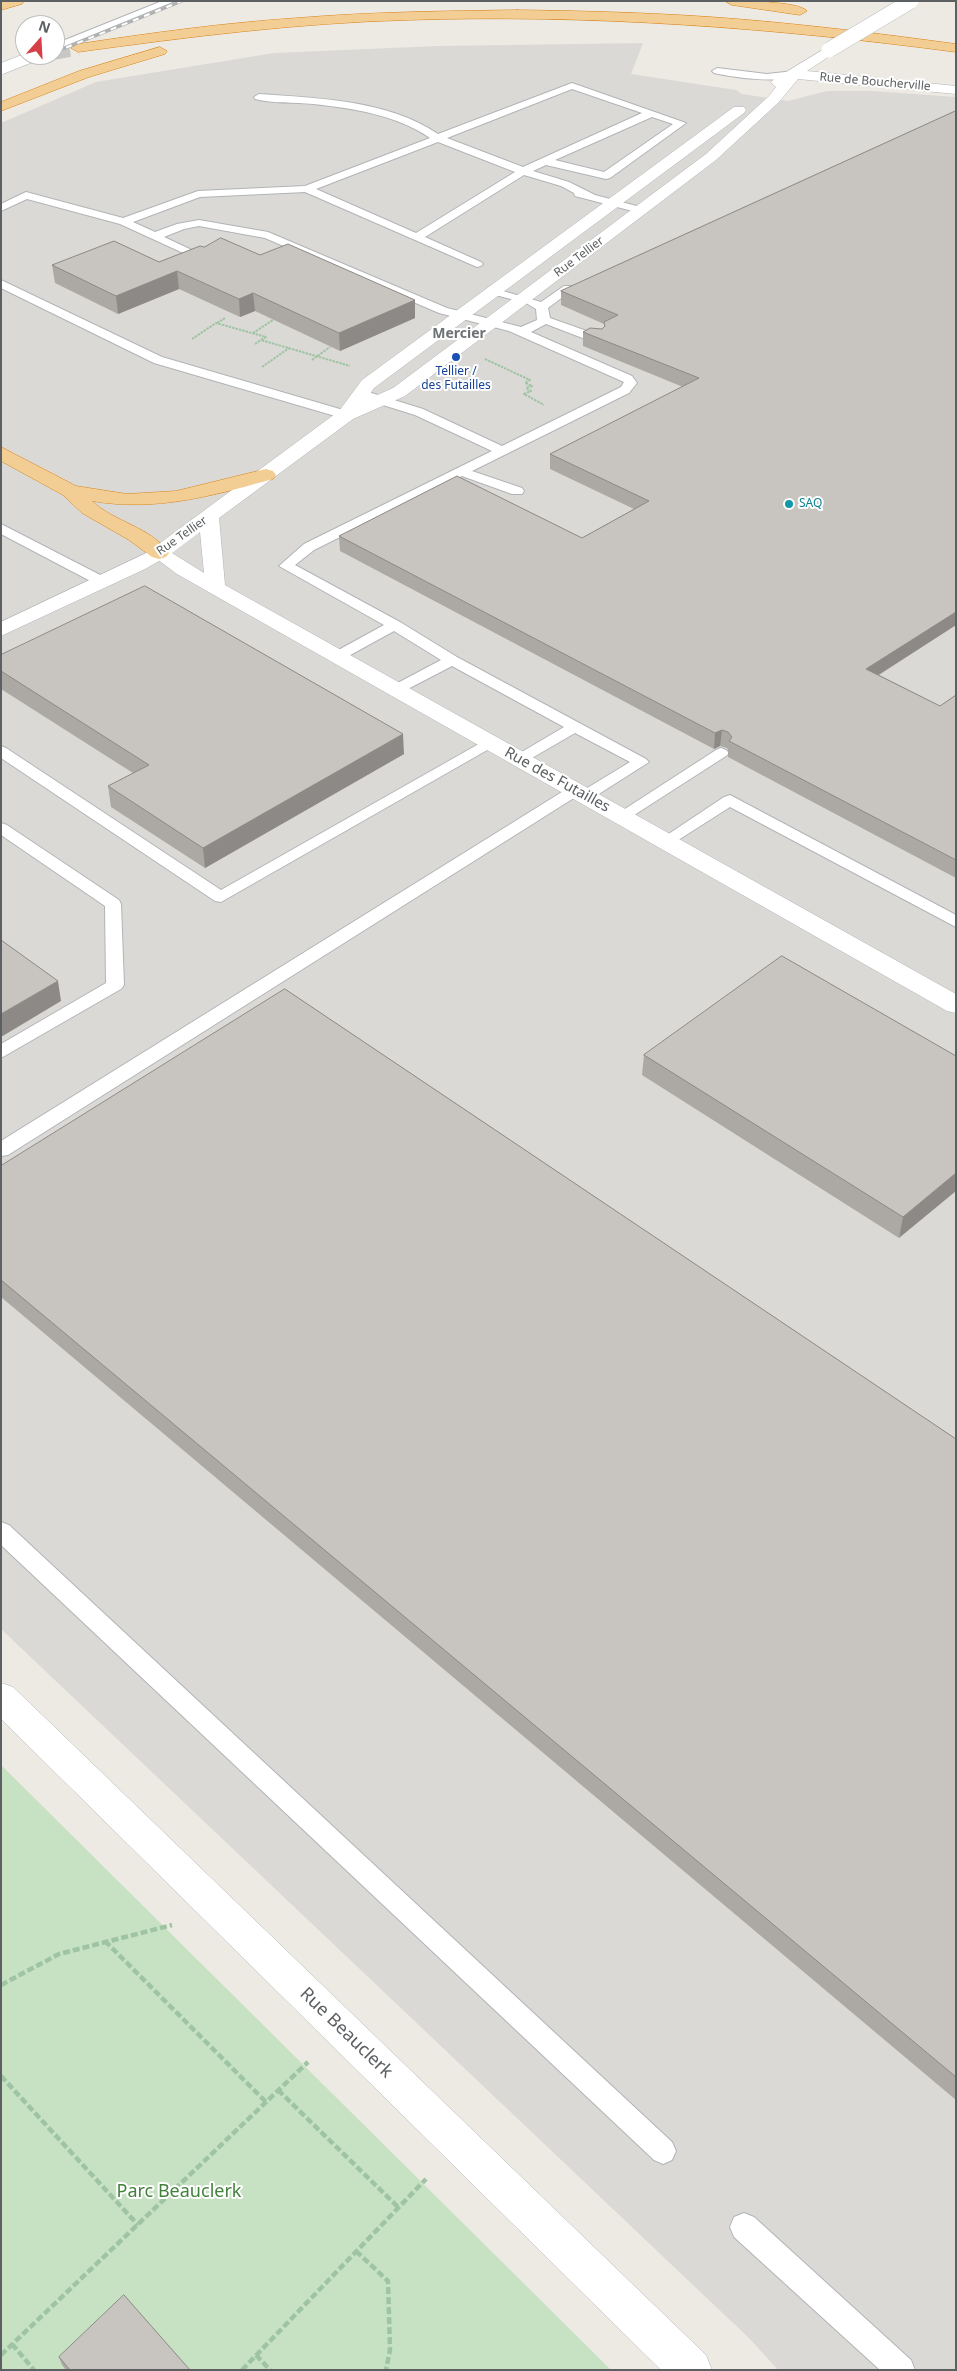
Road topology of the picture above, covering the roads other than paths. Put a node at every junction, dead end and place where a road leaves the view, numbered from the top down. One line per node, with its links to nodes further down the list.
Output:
1 (17, 1): 5 (highway)
2 (172, 1): 10 (lane)
3 (732, 1): 6 (highway)
4 (911, 1): 16 (street, Rue Tellier, bridge)
5 (1, 6)
6 (812, 12)
7 (857, 18): 8 (highway)
8 (900, 24)
9 (769, 25): 11 (highway); 12 (highway); 19 (highway)
10 (65, 44)
11 (78, 48)
12 (956, 48)
13 (15, 63): 14 (lane, bridge)
14 (1, 69)
15 (717, 71): 16 (lane)
16 (794, 74): 17 (street, Rue de Boucherville); 26 (street, Rue Tellier); 28 (street, Rue Tellier)
17 (956, 90)
18 (259, 97): 21 (lane)
19 (1, 107)
20 (651, 114): 21 (lane); 22 (lane); 22 (lane)
21 (437, 138): 23 (lane); 24 (lane)
22 (544, 161): 23 (lane)
23 (523, 171): 25 (lane); 31 (lane)
24 (307, 189): 29 (lane); 31 (lane)
25 (591, 197): 26 (lane)
26 (612, 203): 28 (lane); 36 (street, Rue Tellier)
27 (1, 208): 29 (lane)
28 (640, 210): 37 (street, Rue Tellier)
29 (124, 222): 30 (lane)
30 (156, 236): 32 (lane); 39 (lane)
31 (416, 237): 33 (lane)
32 (205, 260)
33 (477, 264)
34 (1, 282): 46 (lane)
35 (568, 288): 38 (lane)
36 (492, 291): 37 (lane); 39 (street, Rue Tellier)
37 (523, 299): 38 (lane); 41 (street, Rue Tellier)
38 (542, 307): 40 (lane)
39 (458, 316): 41 (lane); 44 (street, Rue Tellier)
40 (542, 320): 42 (lane); 43 (lane)
41 (492, 322): 42 (lane); 45 (street, Rue Tellier)
42 (521, 332): 47 (lane)
43 (597, 339)
44 (361, 394): 45 (lane); 46 (street, Rue Tellier)
45 (380, 400): 46 (street, Rue Tellier); 47 (lane)
46 (346, 416): 50 (street, Rue Tellier)
47 (503, 452): 49 (lane)
48 (1, 453): 51 (highway)
49 (463, 472): 52 (lane); 58 (lane)
50 (266, 475): 51 (highway); 53 (street, Rue Tellier)
51 (70, 491): 55 (highway)
52 (517, 491)
53 (209, 518): 55 (street, Rue Tellier); 57 (street)
54 (1, 528): 56 (lane)
55 (159, 553): 56 (street, Rue Tellier); 57 (street, Rue des Futailles)
56 (103, 582): 59 (street, Rue Tellier)
57 (215, 587): 60 (street, Rue des Futailles)
58 (395, 626): 60 (lane); 61 (lane)
59 (1, 630)
60 (338, 656): 62 (street, Rue des Futailles)
61 (452, 660): 62 (lane); 63 (lane)
62 (397, 689): 64 (street, Rue des Futailles)
63 (576, 726): 67 (lane); 68 (lane)
64 (491, 742): 65 (lane); 67 (street, Rue des Futailles)
65 (1, 751)
66 (721, 753): 69 (lane)
67 (520, 759): 68 (street, Rue des Futailles)
68 (580, 793): 69 (street, Rue des Futailles); 75 (lane)
69 (622, 816): 71 (street, Rue des Futailles)
70 (1, 828): 74 (lane)
71 (666, 841): 72 (lane); 73 (street, Rue des Futailles)
72 (956, 922)
73 (956, 1005)
74 (1, 1052)
75 (1, 1150)
76 (1, 1531): 78 (lane)
77 (1, 1697): 80 (street, Rue Beauclerk)
78 (663, 2151)
79 (744, 2227): 81 (lane)
80 (691, 2370)
81 (901, 2370)

